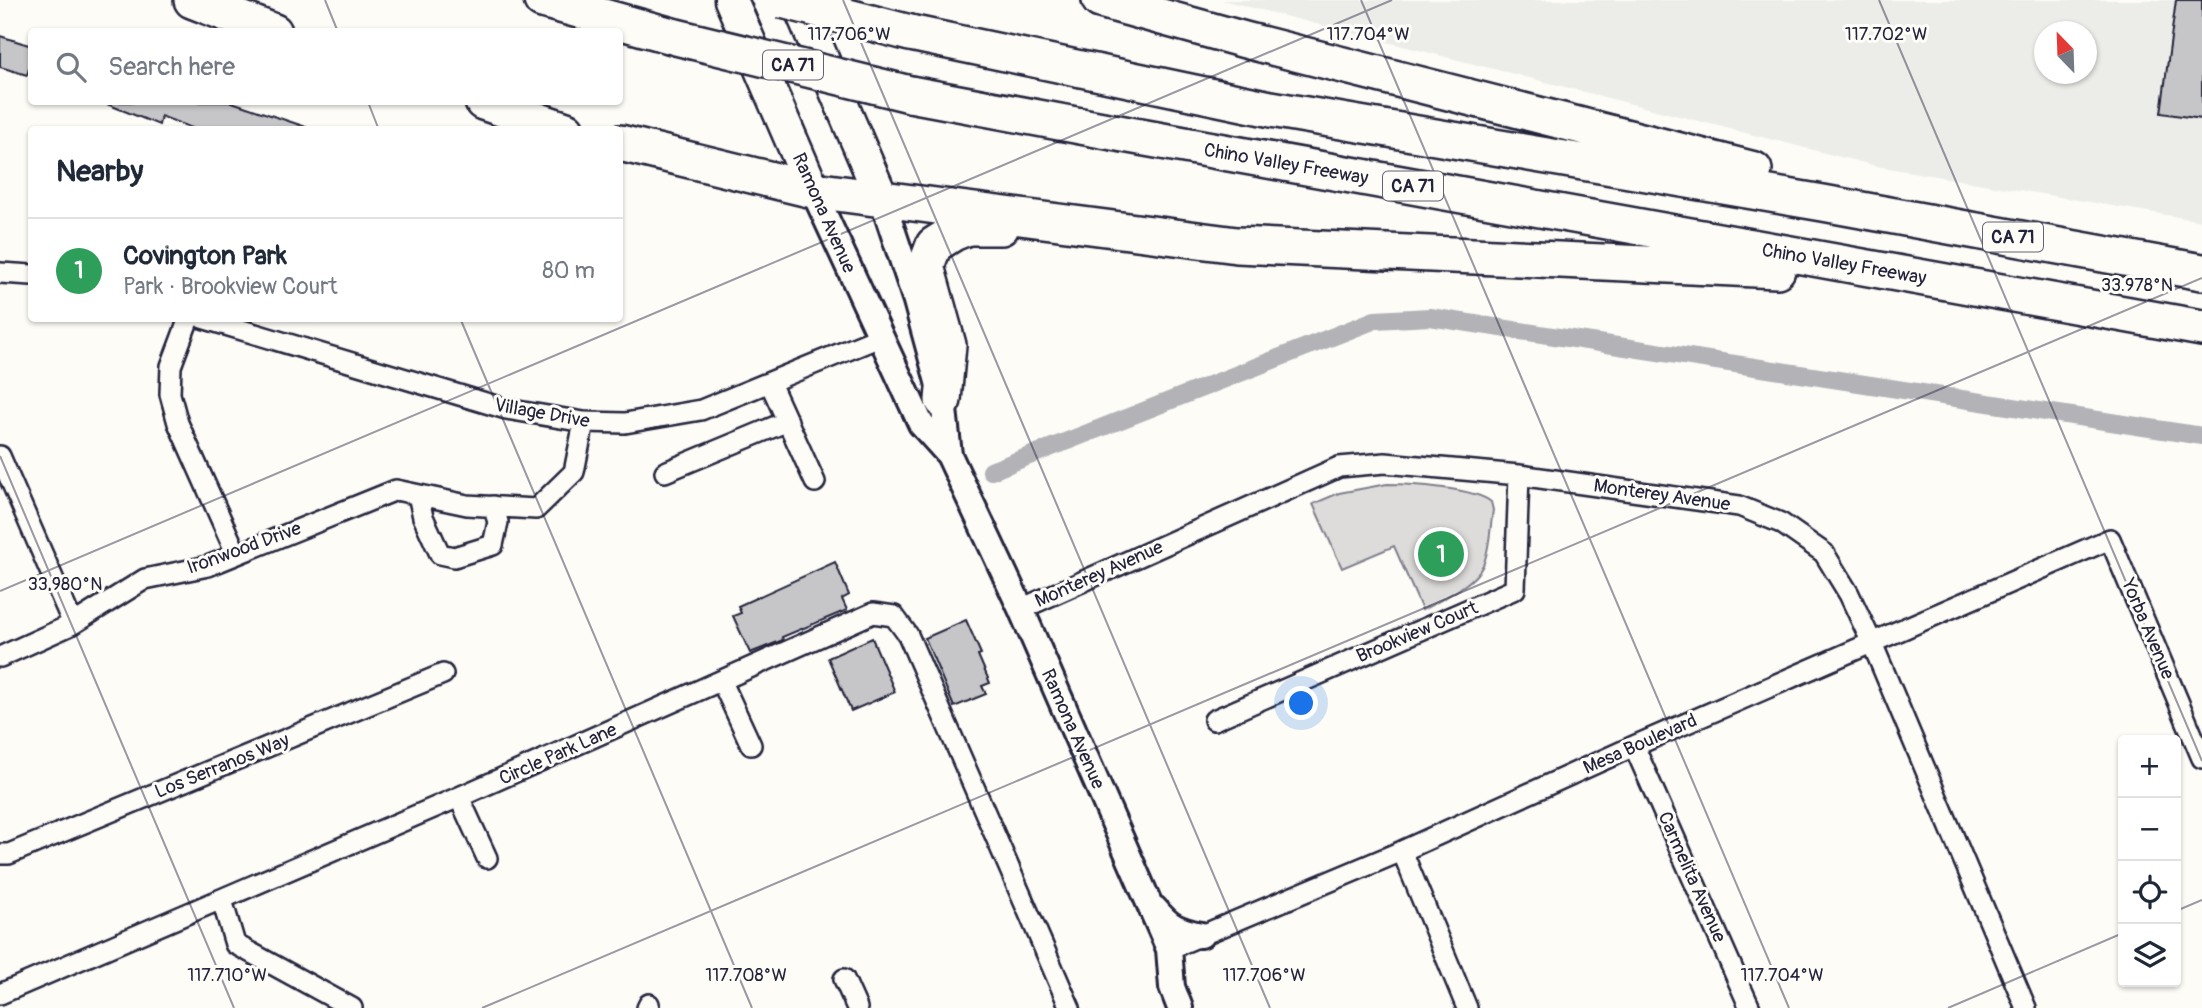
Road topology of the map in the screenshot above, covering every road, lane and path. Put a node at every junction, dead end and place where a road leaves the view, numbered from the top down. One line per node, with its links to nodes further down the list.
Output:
1 (192, 0): 7 (highway)
2 (542, 0): 18 (highway, Chino Valley Freeway / CA 71, bridge)
3 (731, 0): 11 (main road, Ramona Avenue)
4 (782, 0): 13 (highway, CA 71, bridge)
5 (797, 0): 12 (main road, Ramona Avenue)
6 (1100, 0): 13 (highway)
7 (264, 28)
8 (492, 105): 9 (highway)
9 (554, 126)
10 (623, 144): 11 (highway)
11 (813, 190): 12 (highway); 22 (street, Ramona Avenue)
12 (882, 199): 14 (highway); 24 (street, Ramona Avenue)
13 (1823, 202): 15 (highway, CA 71)
14 (1078, 224): 18 (highway); 24 (highway)
15 (2202, 272)
16 (0, 273): 17 (street)
17 (28, 275)
18 (1917, 277): 21 (highway, Chino Valley Freeway / CA 71)
19 (188, 322): 35 (street)
20 (215, 322): 26 (street, Village Drive)
21 (2202, 328)
22 (880, 337): 23 (street, Village Drive); 27 (street, Ramona Avenue)
23 (770, 383): 25 (street); 26 (street, Village Drive)
24 (943, 400): 27 (street, Ramona Avenue)
25 (788, 421): 29 (street); 31 (street)
26 (584, 422): 33 (street, Ironwood Drive)
27 (949, 455): 36 (street, Ramona Avenue)
28 (0, 456): 37 (street)
29 (665, 472)
30 (1519, 475): 36 (street, Monterey Avenue); 38 (street, Monterey Avenue); 42 (street, Brookview Court)
31 (816, 482)
32 (418, 495): 33 (street, Ironwood Drive); 33 (street); 35 (street, Ironwood Drive)
33 (493, 506)
34 (2110, 539): 38 (street, Mesa Boulevard); 45 (street, Yorba Avenue)
35 (236, 554): 37 (street, Ironwood Drive)
36 (1021, 609): 50 (street, Ramona Avenue)
37 (73, 624): 39 (street, Ironwood Drive)
38 (1872, 643): 44 (street, Mesa Boulevard); 62 (street, Monterey Avenue)
39 (0, 657)
40 (443, 674): 48 (street, Los Serranos Way)
41 (722, 682): 43 (street); 46 (street, Circle Park Lane); 58 (street, Circle Park Lane)
42 (1214, 720)
43 (751, 745)
44 (1634, 746): 47 (street, Mesa Boulevard); 61 (street, Carmelita Avenue)
45 (2202, 758)
46 (459, 797): 49 (street); 51 (street, Circle Park Lane)
47 (1402, 851): 52 (street, Mesa Boulevard); 60 (street)
48 (0, 854)
49 (487, 858)
50 (1143, 890): 52 (street); 53 (street, Ramona Avenue)
51 (222, 900): 55 (street, Circle Park Lane); 56 (street)
52 (1201, 935): 53 (street, Mesa Boulevard)
53 (1169, 949): 59 (street, Ramona Avenue)
54 (844, 979): 57 (street)
55 (0, 994)
56 (352, 1008)
57 (857, 1008)
58 (1070, 1008)
59 (1180, 1008)
60 (1467, 1008)
61 (1750, 1008)
62 (2026, 1008)

